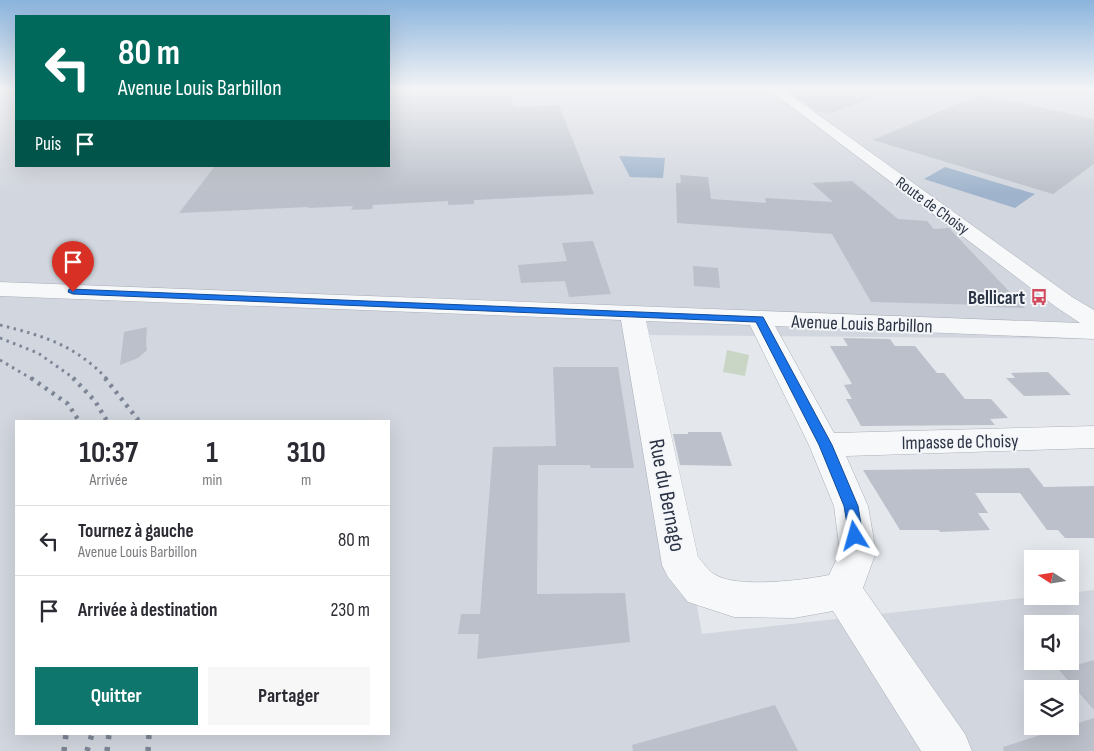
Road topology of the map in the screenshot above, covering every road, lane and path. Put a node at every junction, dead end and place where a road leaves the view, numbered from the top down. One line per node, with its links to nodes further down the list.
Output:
1 (821, 123): 5 (street, Route de Choisy)
2 (0, 288): 3 (street, Avenue Louis Barbillon)
3 (632, 314): 4 (street, Avenue Louis Barbillon); 9 (street, Rue du Bernago)
4 (759, 319): 6 (street, Avenue Louis Barbillon); 8 (street)
5 (1094, 321)
6 (1094, 331)
7 (1094, 438): 8 (street, Impasse de Choisy)
8 (825, 445): 9 (street)
9 (842, 591): 10 (street)
10 (948, 751)

